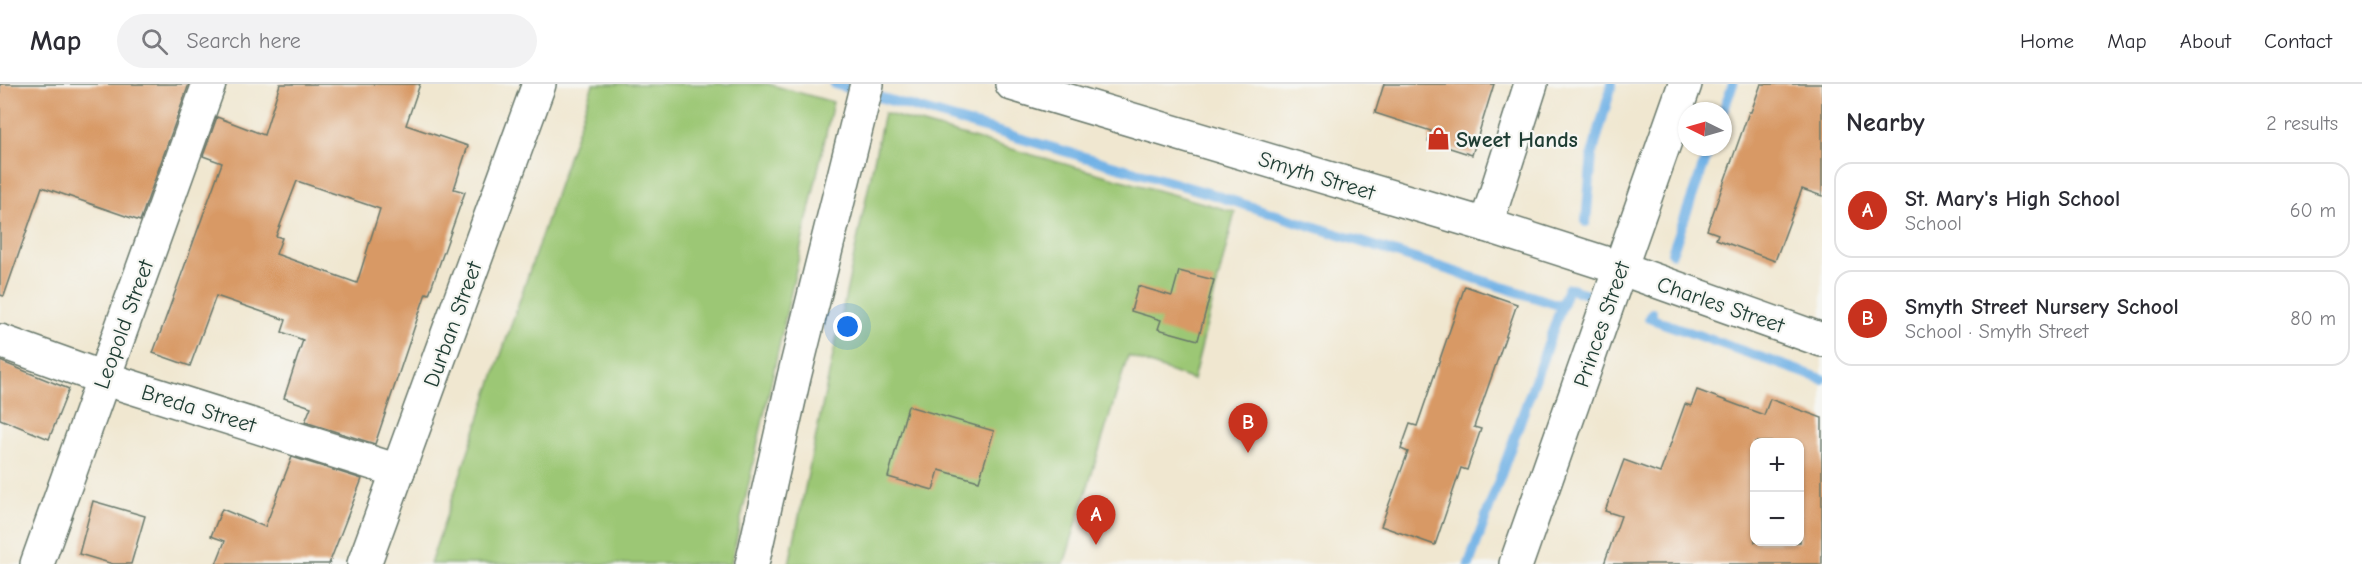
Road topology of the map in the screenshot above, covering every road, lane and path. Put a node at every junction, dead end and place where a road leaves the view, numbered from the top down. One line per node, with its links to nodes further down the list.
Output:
1 (209, 84): 11 (street, Leopold Street)
2 (539, 84): 12 (street, Durban Street)
3 (867, 84): 15 (street)
4 (1012, 84): 7 (street, Smyth Street)
5 (1531, 84): 7 (street)
6 (1685, 84): 8 (street, Princes Street)
7 (1486, 225): 8 (street, Smyth Street)
8 (1620, 268): 9 (street, Charles Street); 16 (street, Princes Street)
9 (1822, 340)
10 (0, 341): 11 (street, Breda Street)
11 (104, 378): 12 (street, Breda Street); 13 (street, Leopold Street)
12 (398, 471): 14 (street, Durban Street)
13 (37, 564)
14 (364, 564)
15 (752, 564)
16 (1516, 564)

